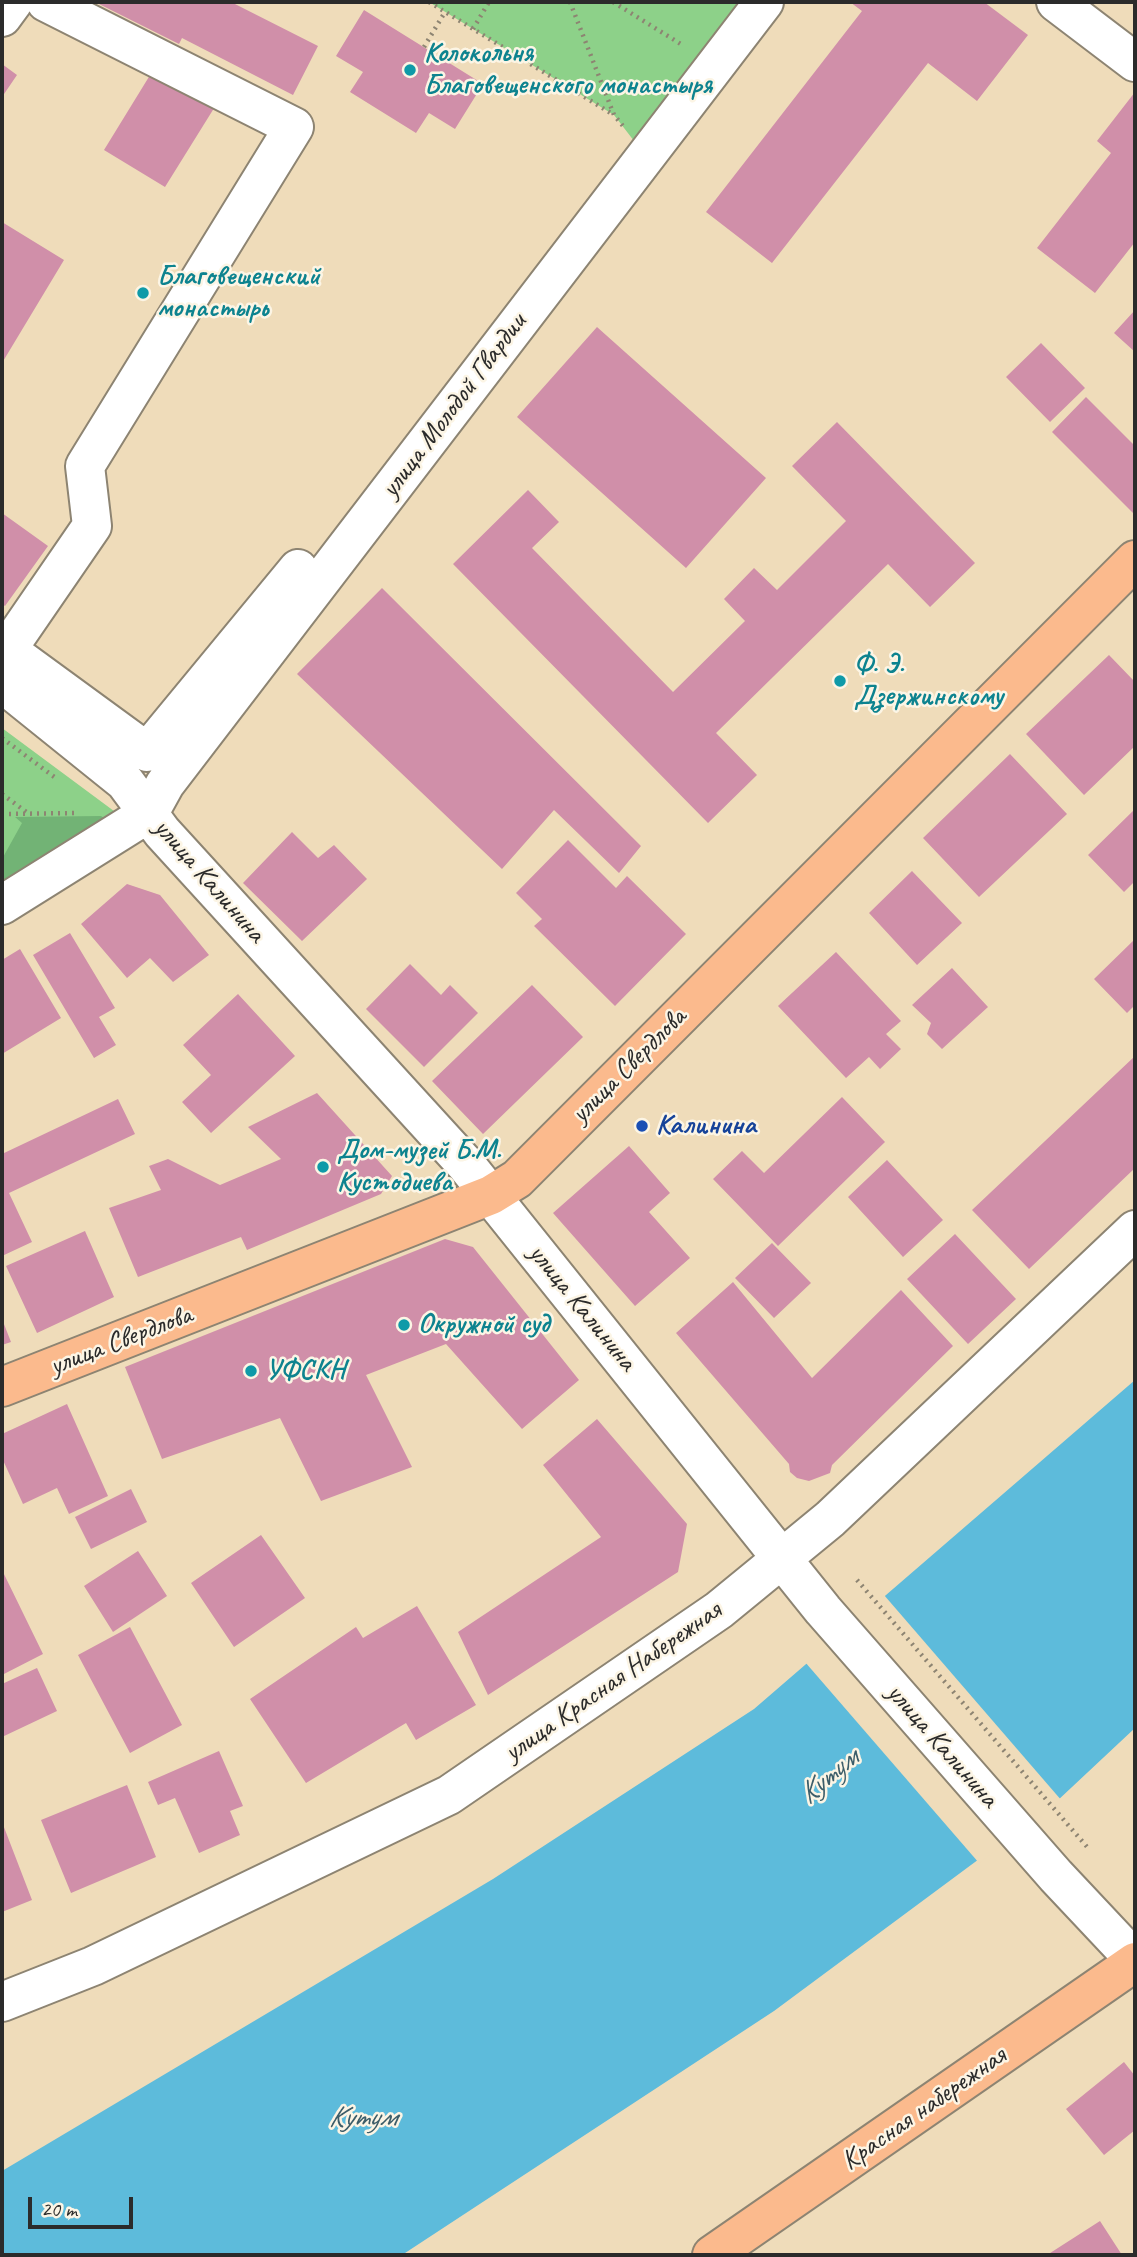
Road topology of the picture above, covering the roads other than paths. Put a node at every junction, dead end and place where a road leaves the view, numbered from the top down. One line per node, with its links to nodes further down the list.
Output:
1 (13, 2): 6 (street)
2 (46, 2): 11 (street)
3 (748, 2): 7 (street)
4 (764, 2): 12 (street, улица Молодой Гвардии)
5 (1055, 2): 8 (street)
6 (2, 17)
7 (706, 60)
8 (1135, 61)
9 (641, 150): 11 (street)
10 (1135, 560): 14 (main road, улица Свердлова)
11 (3, 659): 12 (street, улица Калинина)
12 (149, 813): 13 (street); 14 (street, улица Калинина)
13 (2, 905)
14 (491, 1195): 16 (main road, улица Свердлова); 17 (street, улица Калинина)
15 (1135, 1230): 17 (street, улица Красная Набережная)
16 (2, 1387)
17 (783, 1558): 18 (street, улица Калинина); 19 (street, улица Красная Набережная)
18 (1135, 1961): 20 (main road, Красная набережная)
19 (2, 2002)
20 (712, 2255)

